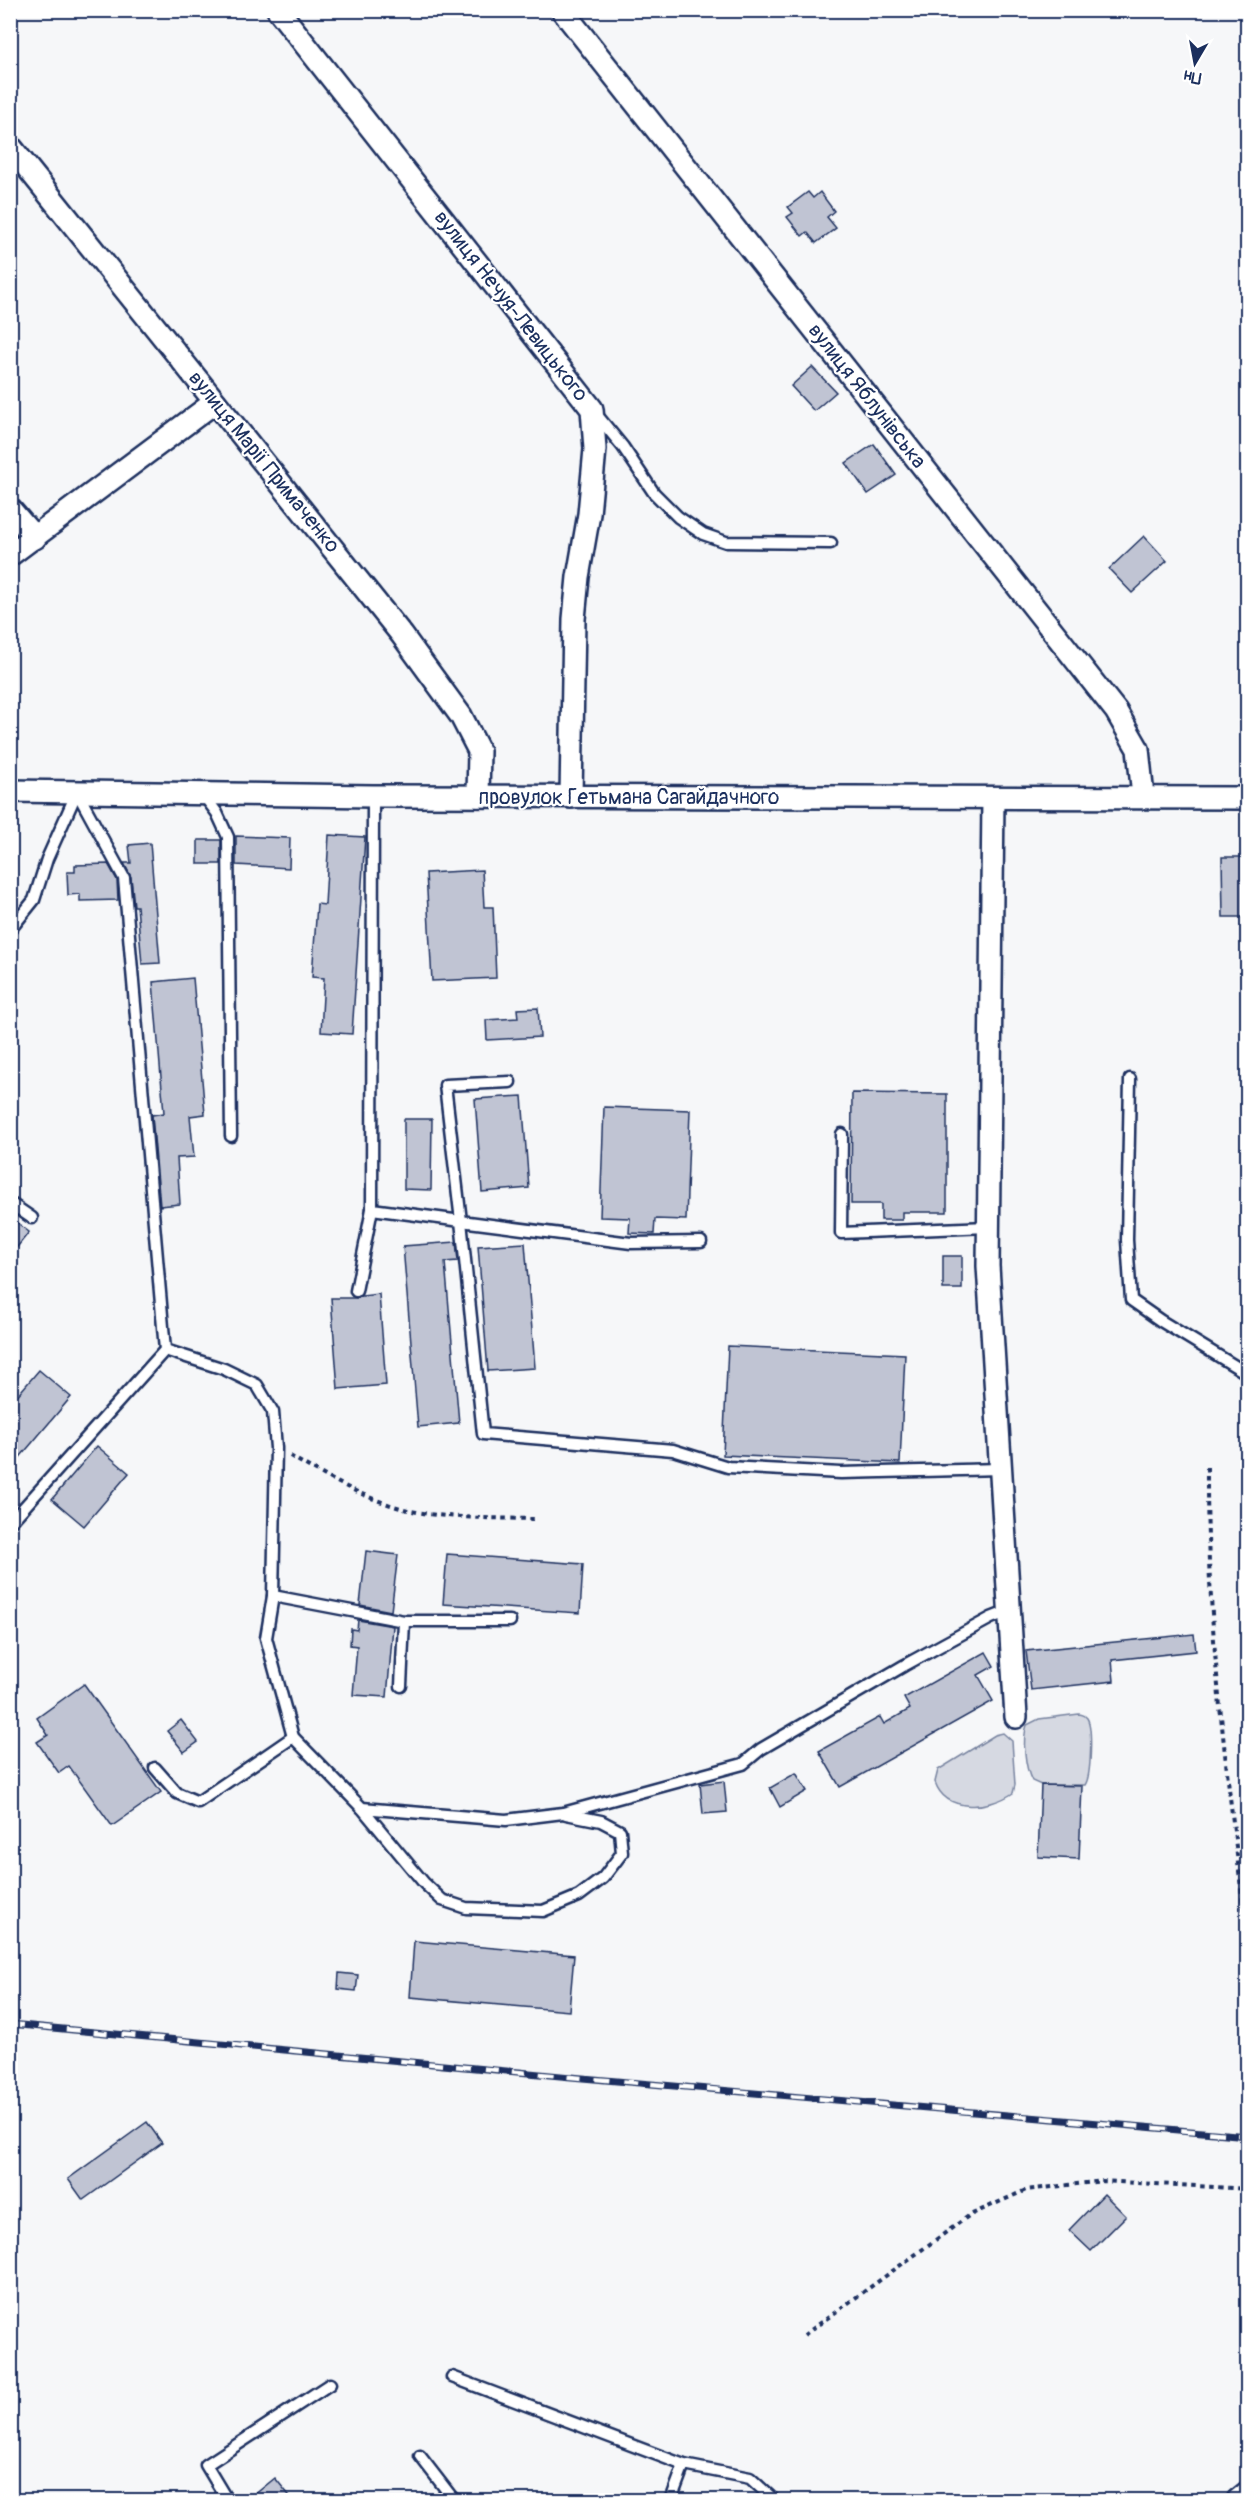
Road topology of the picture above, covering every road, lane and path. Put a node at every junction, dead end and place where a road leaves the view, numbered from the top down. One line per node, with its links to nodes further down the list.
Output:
1 (278, 10): 5 (street, вулиця Нечуя-Левицького)
2 (562, 10): 15 (street, вулиця Яблунівська)
3 (10, 146): 4 (street, вулиця Марії Примаченко)
4 (215, 402): 7 (street); 14 (street, вулиця Марії Примаченко)
5 (592, 409): 8 (lane); 16 (street, вулиця Нечуя-Левицького)
6 (10, 509): 7 (street)
7 (35, 538): 9 (street)
8 (831, 543)
9 (10, 555)
10 (10, 791): 11 (street, провулок Гетьмана Сагайдачного)
11 (76, 792): 12 (street, провулок Гетьмана Сагайдачного); 19 (lane); 31 (lane)
12 (202, 793): 13 (street, провулок Гетьмана Сагайдачного); 23 (lane)
13 (373, 796): 14 (street, провулок Гетьмана Сагайдачного); 25 (lane)
14 (478, 796): 16 (street, провулок Гетьмана Сагайдачного)
15 (1143, 796): 17 (street, провулок Гетьмана Сагайдачного); 18 (street, провулок Гетьмана Сагайдачного)
16 (571, 797): 17 (street, провулок Гетьмана Сагайдачного)
17 (993, 798): 28 (street)
18 (1248, 798)
19 (10, 930)
20 (1130, 1079): 32 (lane)
21 (510, 1082): 27 (lane)
22 (842, 1134): 28 (lane)
23 (231, 1136)
24 (10, 1203): 26 (lane)
25 (372, 1209): 27 (lane); 30 (lane)
26 (32, 1218)
27 (461, 1221): 29 (lane); 35 (lane)
28 (988, 1227): 35 (street)
29 (701, 1242)
30 (356, 1291)
31 (165, 1350): 33 (lane); 37 (lane)
32 (1248, 1374)
33 (276, 1448): 36 (path); 38 (lane)
34 (1207, 1467): 48 (path)
35 (1000, 1469): 39 (street)
36 (534, 1520)
37 (10, 1523)
38 (273, 1596): 40 (lane); 44 (lane)
39 (1009, 1611): 43 (street); 47 (lane)
40 (404, 1621): 41 (lane); 42 (lane)
41 (510, 1621)
42 (401, 1686)
43 (1016, 1717)
44 (293, 1737): 45 (lane); 46 (lane)
45 (155, 1768)
46 (362, 1808): 47 (lane); 47 (lane)
47 (563, 1813)
48 (1248, 1945)
49 (1248, 2189): 50 (path)
50 (804, 2335)
51 (452, 2377): 54 (lane)
52 (330, 2384): 56 (lane)
53 (420, 2456): 57 (lane)
54 (684, 2465): 58 (lane); 59 (lane)
55 (1248, 2492): 60 (street)
56 (227, 2500)
57 (454, 2500)
58 (671, 2500)
59 (774, 2500)
60 (1238, 2500)

